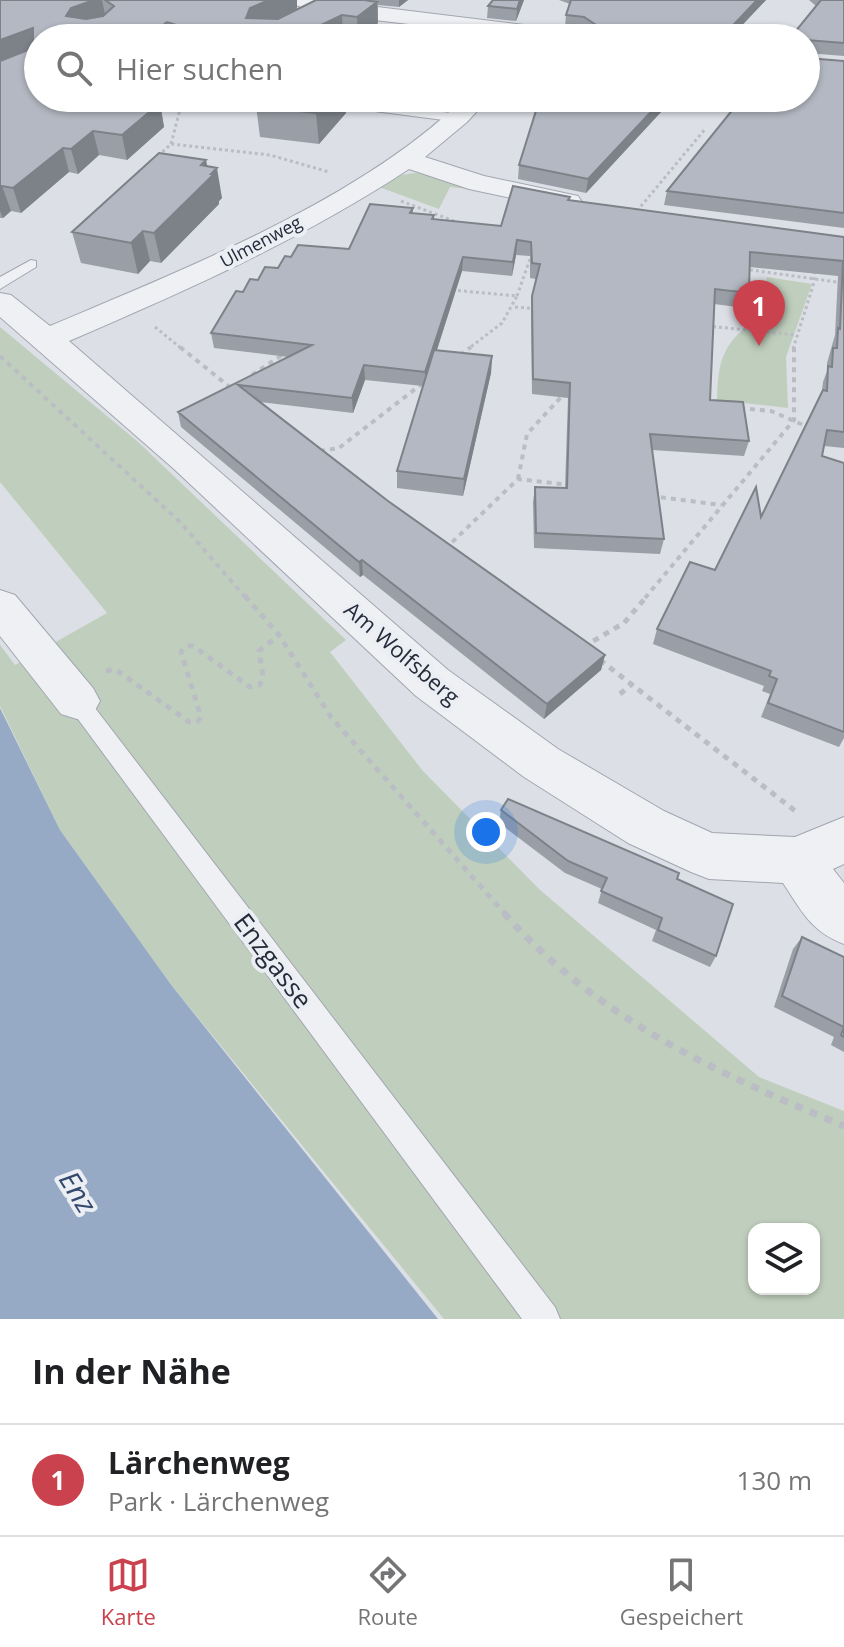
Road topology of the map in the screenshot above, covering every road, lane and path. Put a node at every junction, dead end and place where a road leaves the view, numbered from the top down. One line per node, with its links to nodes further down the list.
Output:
1 (332, 4): 2 (street); 4 (street)
2 (299, 10)
3 (556, 11): 5 (street)
4 (462, 24)
5 (544, 24)
6 (179, 112): 9 (path)
7 (463, 112): 11 (street, Ulmenweg)
8 (706, 128): 13 (path)
9 (171, 144): 10 (path); 12 (path)
10 (153, 160)
11 (408, 160): 12 (street, Ulmenweg); 13 (street)
12 (364, 187): 14 (path); 25 (street, Ulmenweg)
13 (637, 211)
14 (468, 218)
15 (535, 243): 23 (path)
16 (31, 264): 21 (lane)
17 (815, 265): 19 (path)
18 (744, 269): 19 (path)
19 (816, 280): 20 (path); 29 (path)
20 (844, 283)
21 (0, 284)
22 (445, 289): 23 (path)
23 (517, 296): 26 (path)
24 (0, 302): 30 (street, Am Wolfsberg)
25 (127, 305): 30 (street, Ulmenweg); 34 (path)
26 (515, 307): 27 (path); 33 (path)
27 (546, 310)
28 (702, 325): 29 (path)
29 (796, 335): 41 (path)
30 (47, 339): 59 (street, Am Wolfsberg)
31 (296, 346): 37 (path)
32 (0, 356): 53 (path)
33 (453, 361)
34 (215, 375): 36 (path); 37 (path)
35 (430, 378): 43 (path)
36 (205, 380)
37 (229, 386): 38 (path)
38 (240, 395)
39 (574, 397): 44 (path)
40 (725, 407): 41 (path)
41 (794, 420): 42 (path); 47 (path)
42 (819, 432)
43 (328, 461)
44 (518, 479): 45 (path); 49 (path)
45 (581, 487)
46 (643, 495): 47 (path)
47 (722, 505): 55 (path)
48 (434, 541): 49 (path)
49 (445, 549): 50 (path); 51 (path)
50 (435, 556)
51 (456, 557)
52 (0, 606): 58 (street, Enzgasse)
53 (279, 635): 58 (path); 61 (path)
54 (571, 639): 55 (path)
55 (582, 648): 56 (path)
56 (633, 683): 57 (path); 59 (path)
57 (620, 694)
58 (77, 701): 62 (lane, Enzgasse)
59 (825, 849): 60 (street)
60 (844, 919)
61 (844, 1126)
62 (543, 1319)

